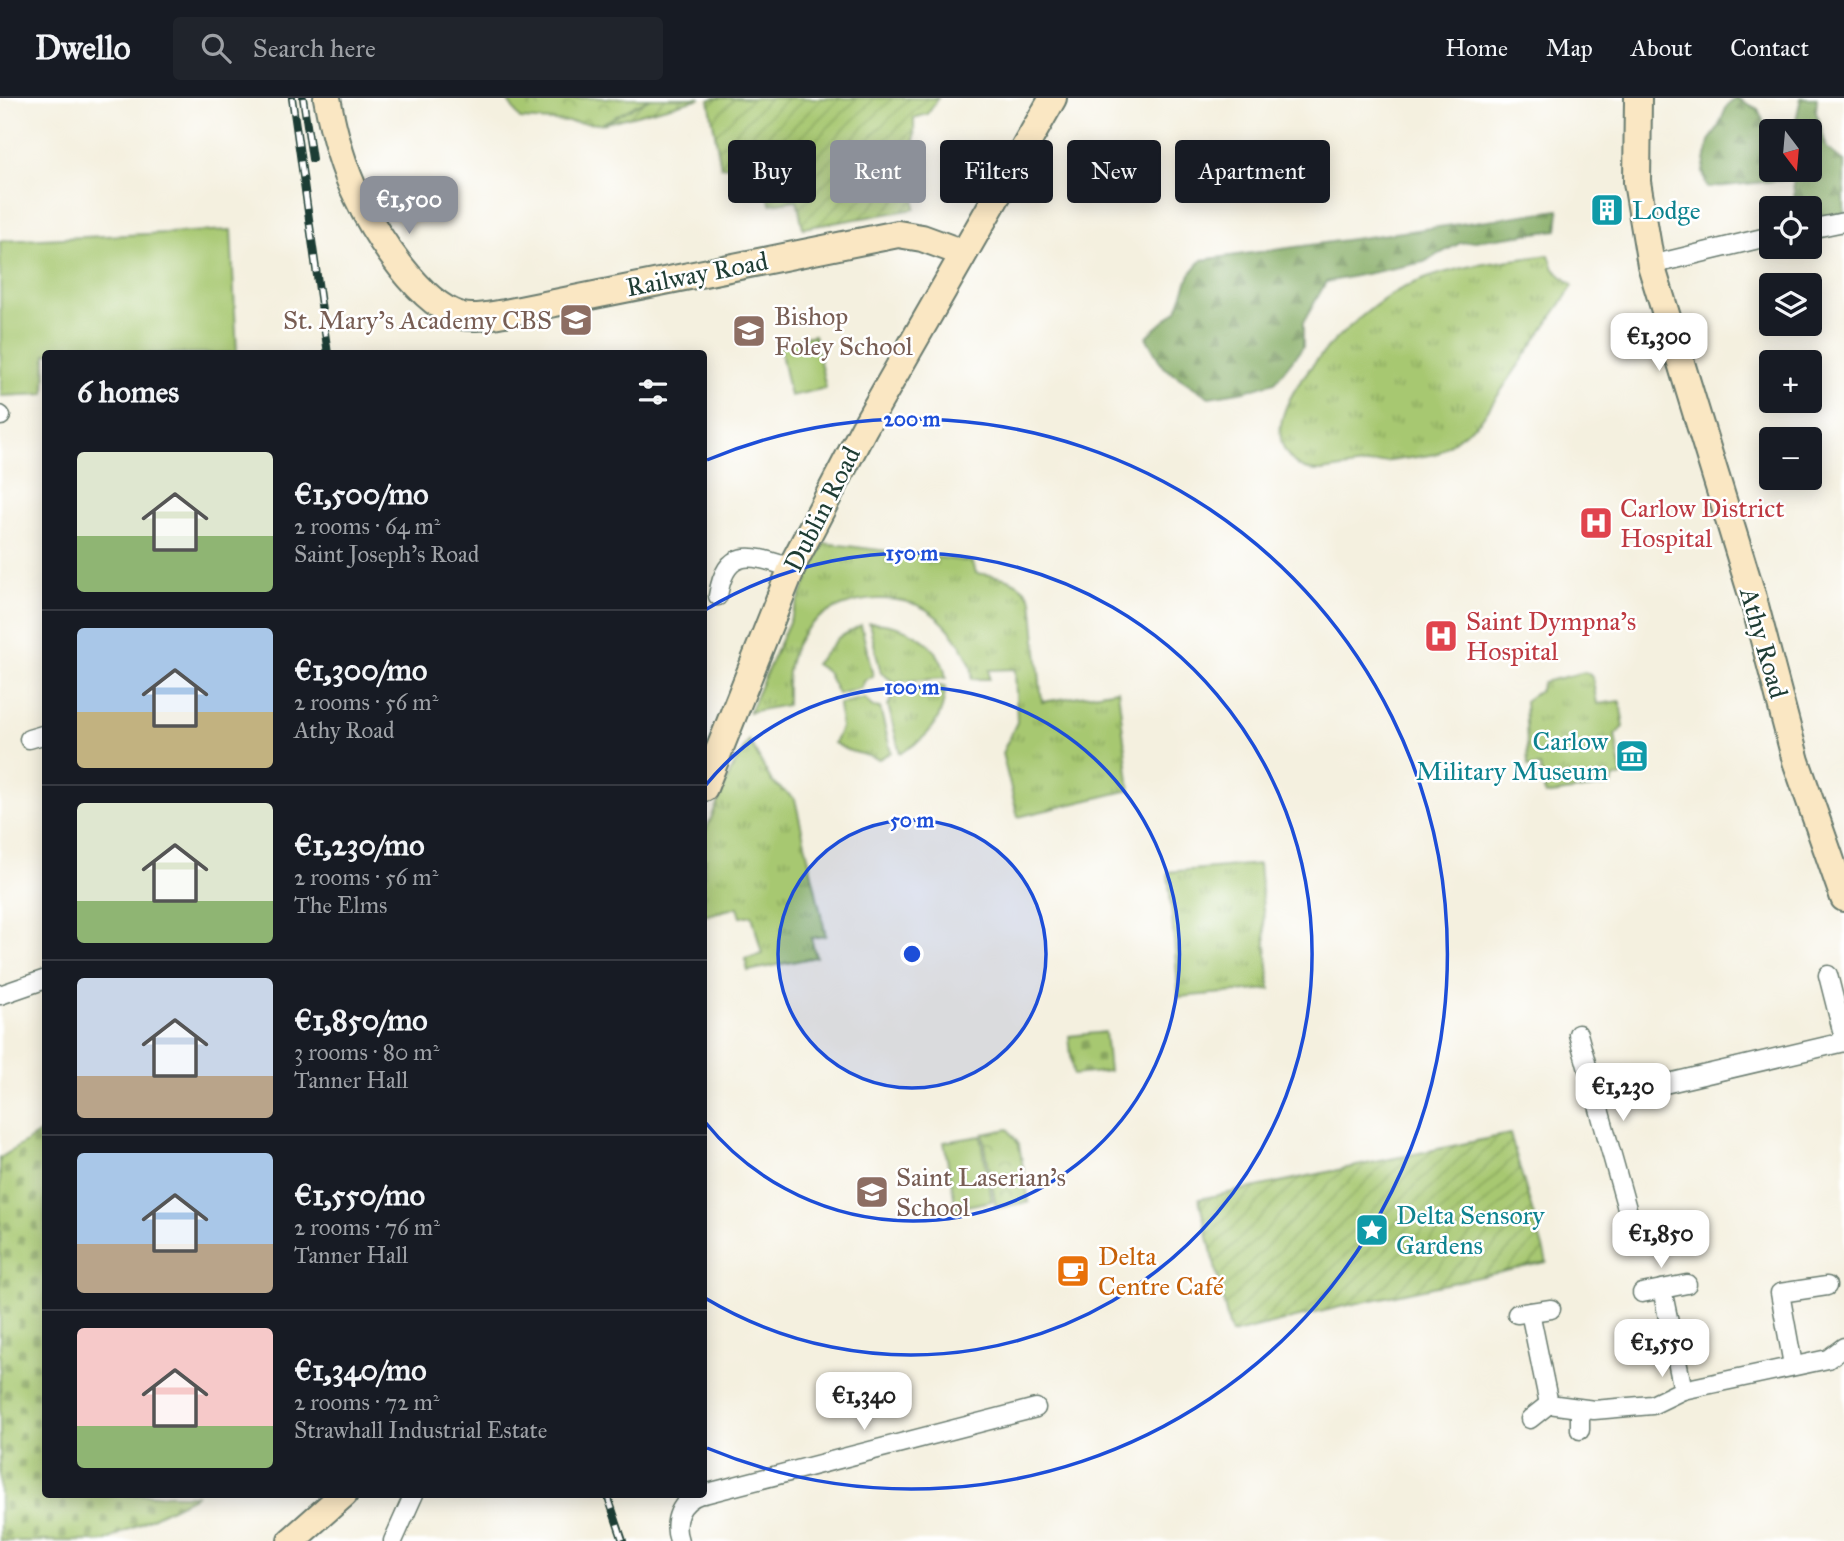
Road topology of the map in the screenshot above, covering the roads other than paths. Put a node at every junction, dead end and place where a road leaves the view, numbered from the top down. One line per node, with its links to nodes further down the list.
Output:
1 (327, 98): 7 (main road, Railway Road)
2 (1053, 98): 7 (main road, Dublin Road)
3 (1639, 98): 8 (main road, Athy Road)
4 (1844, 222): 5 (street)
5 (1822, 227)
6 (1759, 239): 8 (street)
7 (964, 253): 9 (main road, Dublin Road)
8 (1651, 265): 12 (main road, Athy Road)
9 (792, 568): 10 (street); 11 (main road, Dublin Road)
10 (718, 596)
11 (707, 780)
12 (1844, 898)
13 (1828, 975): 17 (street)
14 (42, 980): 15 (street)
15 (0, 996)
16 (1578, 1034): 18 (street)
17 (1844, 1040): 18 (street)
18 (1596, 1100): 19 (street)
19 (1631, 1223)
20 (1687, 1284): 22 (street)
21 (1827, 1286): 26 (street)
22 (1662, 1289): 23 (street); 27 (street)
23 (1642, 1293)
24 (1550, 1309): 28 (street)
25 (1844, 1348): 26 (street)
26 (1793, 1365): 27 (street)
27 (1683, 1390): 30 (street)
28 (1549, 1404): 30 (street); 31 (street)
29 (1036, 1408): 33 (street)
30 (1580, 1409): 32 (street)
31 (1530, 1419)
32 (1580, 1430)
33 (707, 1493)
34 (339, 1498): 37 (main road)
35 (412, 1498): 38 (street)
36 (691, 1498): 39 (street)
37 (291, 1541)
38 (393, 1541)
39 (680, 1541)

